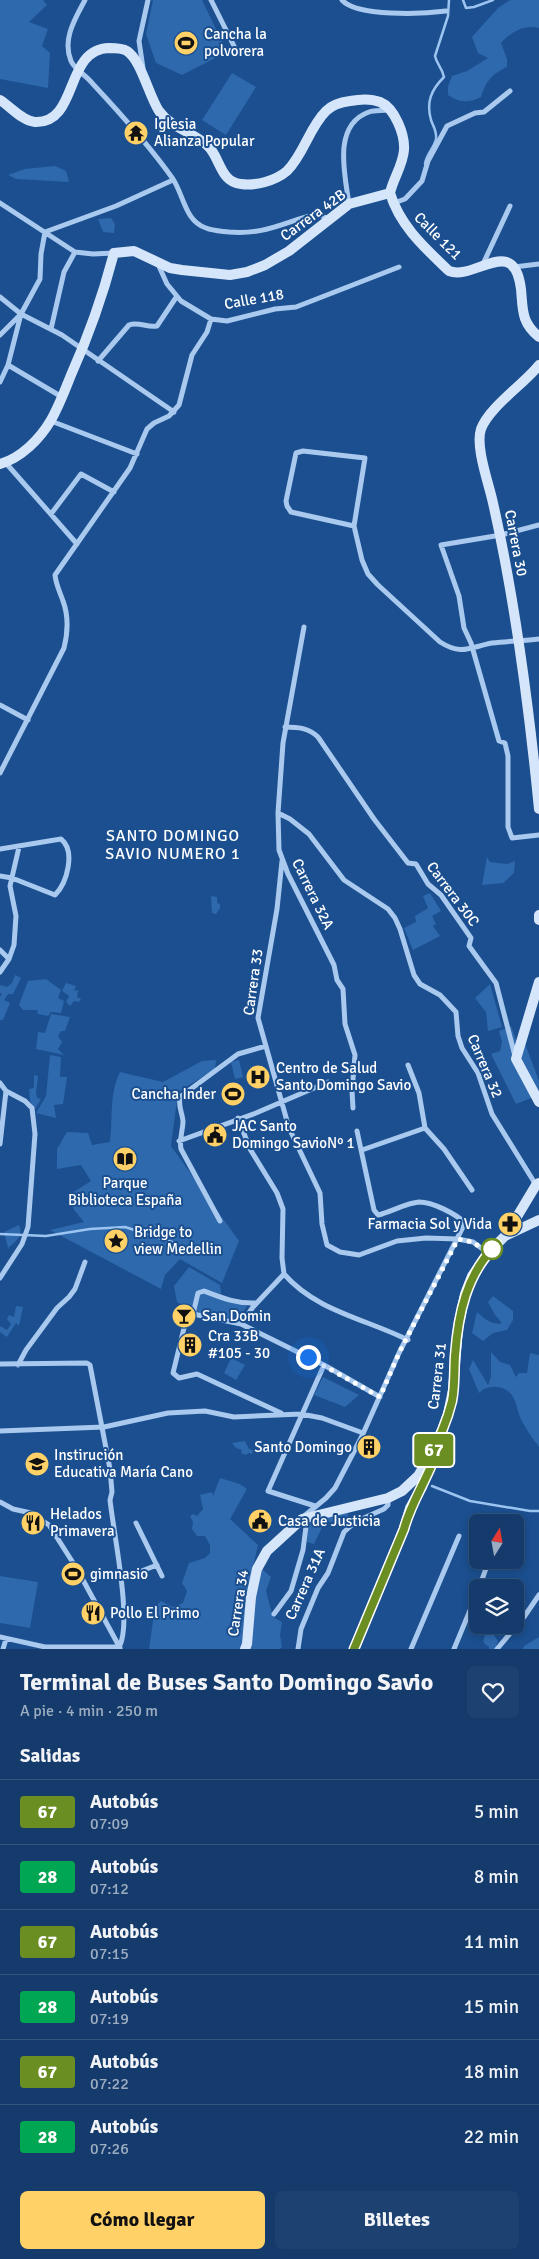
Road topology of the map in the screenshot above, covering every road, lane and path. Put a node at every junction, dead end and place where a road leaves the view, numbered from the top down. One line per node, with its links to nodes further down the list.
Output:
1 (85, 0): 7 (street)
2 (148, 0): 8 (street)
3 (211, 0): 6 (street)
4 (342, 0): 5 (street)
5 (446, 11)
6 (234, 46)
7 (77, 69): 8 (street); 10 (street); 12 (street)
8 (145, 86): 11 (street)
9 (510, 90): 13 (street)
10 (0, 100)
11 (390, 110): 13 (street); 15 (street)
12 (173, 180): 17 (street); 18 (street)
13 (391, 198): 15 (street, Carrera 42B); 22 (street, Calle 121)
14 (0, 203): 18 (street)
15 (349, 204): 17 (street, Carrera 42B)
16 (510, 206): 22 (street)
17 (331, 220): 21 (street, Carrera 42B)
18 (45, 232): 19 (street); 28 (street)
19 (75, 252): 20 (street); 30 (street)
20 (114, 253): 21 (street); 33 (street)
21 (158, 263): 26 (street, Calle 118)
22 (483, 264): 25 (street, Calle 121)
23 (539, 264): 25 (street, Calle 121)
24 (400, 267): 29 (street, Calle 118)
25 (513, 267): 32 (street)
26 (177, 296): 29 (street, Calle 118); 34 (street)
27 (0, 297): 28 (street)
28 (21, 314): 30 (street); 31 (street); 35 (street)
29 (210, 319): 39 (street)
30 (51, 329): 33 (street)
31 (0, 335)
32 (539, 337)
33 (83, 349): 34 (street); 38 (street)
34 (98, 361): 39 (street)
35 (8, 365): 37 (street); 38 (street)
36 (539, 365): 47 (street, Carrera 30)
37 (0, 382)
38 (62, 397): 40 (street)
39 (174, 412): 41 (street)
40 (51, 421): 41 (street); 42 (street)
41 (137, 454): 43 (street)
42 (3, 463): 44 (street)
43 (114, 492): 44 (street); 48 (street)
44 (51, 514): 48 (street)
45 (539, 525): 47 (street)
46 (354, 526): 46 (street); 52 (street)
47 (500, 535): 51 (street, Carrera 30); 52 (street)
48 (77, 544): 54 (street)
49 (304, 627): 55 (street, Carrera 32A)
50 (539, 639): 51 (street)
51 (520, 641): 52 (street); 56 (street, Carrera 30)
52 (472, 649): 60 (street)
53 (0, 705): 54 (street)
54 (28, 720): 57 (street)
55 (285, 727): 59 (street, Carrera 32A); 73 (street, Carrera 30C)
56 (536, 745): 58 (street, Carrera 30)
57 (0, 773)
58 (539, 809)
59 (278, 813): 63 (street, Carrera 32A); 88 (street, Carrera 32)
60 (539, 835)
61 (19, 847): 62 (street); 65 (street); 65 (street)
62 (0, 849)
63 (282, 861): 72 (street, Carrera 33); 80 (street, Carrera 32A)
64 (0, 876): 65 (street)
65 (12, 878): 69 (street)
66 (539, 915): 67 (street)
67 (539, 920)
68 (0, 950): 69 (street)
69 (9, 959): 70 (street)
70 (0, 972)
71 (539, 982): 73 (street)
72 (266, 1046): 78 (street, Carrera 33); 85 (street)
73 (516, 1059): 79 (street)
74 (408, 1065): 83 (street)
75 (328, 1082): 78 (street)
76 (0, 1083): 77 (street)
77 (6, 1091): 82 (street); 97 (street)
78 (280, 1101): 81 (street); 93 (street, Carrera 33)
79 (539, 1102)
80 (353, 1108)
81 (238, 1118): 85 (street); 96 (street)
82 (1, 1128): 86 (street)
83 (425, 1128): 87 (street); 89 (street)
84 (357, 1131): 87 (street)
85 (179, 1142): 91 (street)
86 (0, 1144)
87 (362, 1150): 93 (street)
88 (537, 1184): 92 (street)
89 (472, 1190)
90 (539, 1220): 92 (street)
91 (220, 1221)
92 (505, 1236): 94 (street, Carrera 31)
93 (458, 1239): 94 (street); 101 (street)
94 (488, 1253): 111 (street, Carrera 31)
95 (85, 1262): 104 (street)
96 (284, 1274): 98 (street); 101 (street)
97 (0, 1278)
98 (256, 1303): 99 (street); 100 (street)
99 (193, 1314): 100 (street); 106 (street)
100 (241, 1323): 103 (street)
101 (408, 1340): 105 (street)
102 (0, 1364): 104 (street)
103 (324, 1365): 105 (street); 107 (street)
104 (18, 1366): 108 (street)
105 (380, 1397): 110 (street)
106 (284, 1414): 107 (street); 108 (street)
107 (301, 1414): 110 (street); 114 (street)
108 (101, 1427): 109 (street); 120 (street)
109 (0, 1431)
110 (363, 1433): 114 (street)
111 (427, 1461): 112 (street, Carrera 31A); 128 (street, Carrera 31)
112 (388, 1498): 115 (street, Carrera 31A); 131 (street, Carrera 31A)
113 (0, 1502): 127 (street)
114 (315, 1506): 115 (street)
115 (305, 1520): 123 (street); 130 (street, Carrera 34)
116 (136, 1523): 118 (street)
117 (459, 1536): 132 (street)
118 (157, 1565): 119 (street); 120 (street)
119 (162, 1576)
120 (121, 1579): 127 (street)
121 (539, 1595): 134 (street)
122 (469, 1613): 133 (street)
123 (274, 1614)
124 (0, 1637): 125 (street)
125 (6, 1639): 126 (street); 129 (street)
126 (45, 1648): 127 (street)
127 (119, 1648)
128 (358, 1648)
129 (3, 1649)
130 (245, 1649)
131 (298, 1649)
132 (411, 1649)
133 (454, 1649)
134 (497, 1649)

